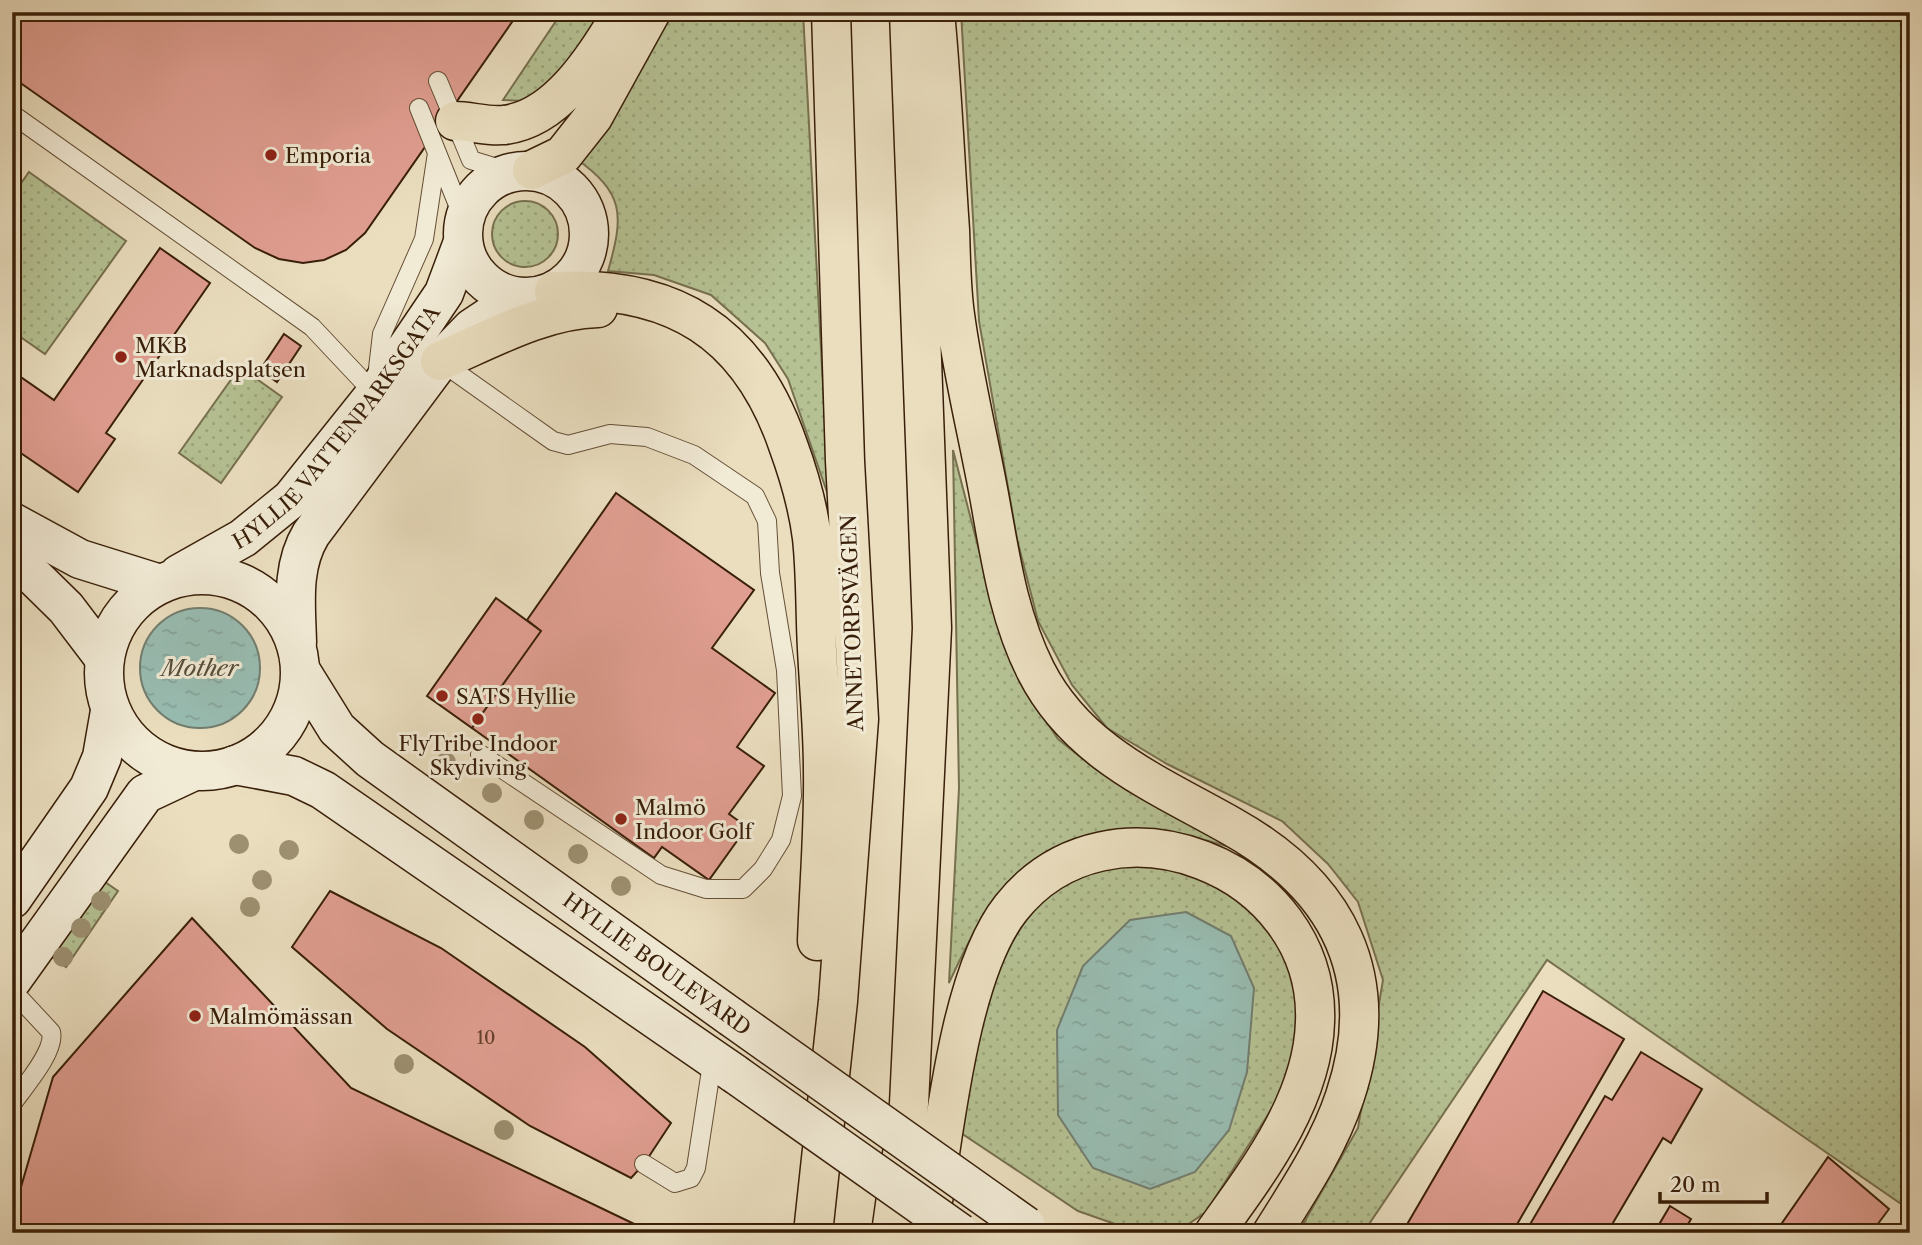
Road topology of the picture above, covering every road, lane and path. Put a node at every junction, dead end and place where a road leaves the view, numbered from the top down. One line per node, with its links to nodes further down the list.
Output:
1 (623, 12): 9 (main road)
2 (651, 12): 10 (main road)
3 (831, 12): 33 (main road, ANNETORPSVÄGEN)
4 (909, 12): 34 (main road)
5 (935, 12): 38 (main road)
6 (438, 81): 9 (lane)
7 (419, 107): 9 (lane)
8 (12, 114): 15 (lane)
9 (446, 137): 10 (lane); 11 (lane); 15 (lane)
10 (521, 171): 11 (street); 12 (street)
11 (463, 231): 12 (street); 15 (street, HYLLIE VATTENPARKSGATA)
12 (543, 294): 13 (main road); 14 (street, HYLLIE VATTENPARKSGATA)
13 (670, 307): 14 (main road); 32 (main road)
14 (440, 361): 20 (street, HYLLIE VATTENPARKSGATA); 22 (lane)
15 (375, 394): 18 (street, HYLLIE VATTENPARKSGATA)
16 (12, 522): 18 (street)
17 (12, 555): 19 (street)
18 (165, 581): 19 (street); 20 (street)
19 (104, 658): 21 (street)
20 (299, 658): 23 (street); 31 (street, HYLLIE BOULEVARD, bridge)
21 (110, 712): 24 (street); 25 (street)
22 (480, 754)
23 (235, 765): 24 (street); 28 (street, HYLLIE BOULEVARD)
24 (194, 771): 26 (street)
25 (12, 899)
26 (12, 981)
27 (12, 990): 29 (lane)
28 (724, 1065): 30 (lane); 36 (street, HYLLIE BOULEVARD, bridge)
29 (12, 1104)
30 (645, 1164)
31 (1032, 1229)
32 (807, 1233)
33 (813, 1233)
34 (891, 1233)
35 (928, 1233): 37 (main road)
36 (960, 1233)
37 (1213, 1233)
38 (1272, 1233)

